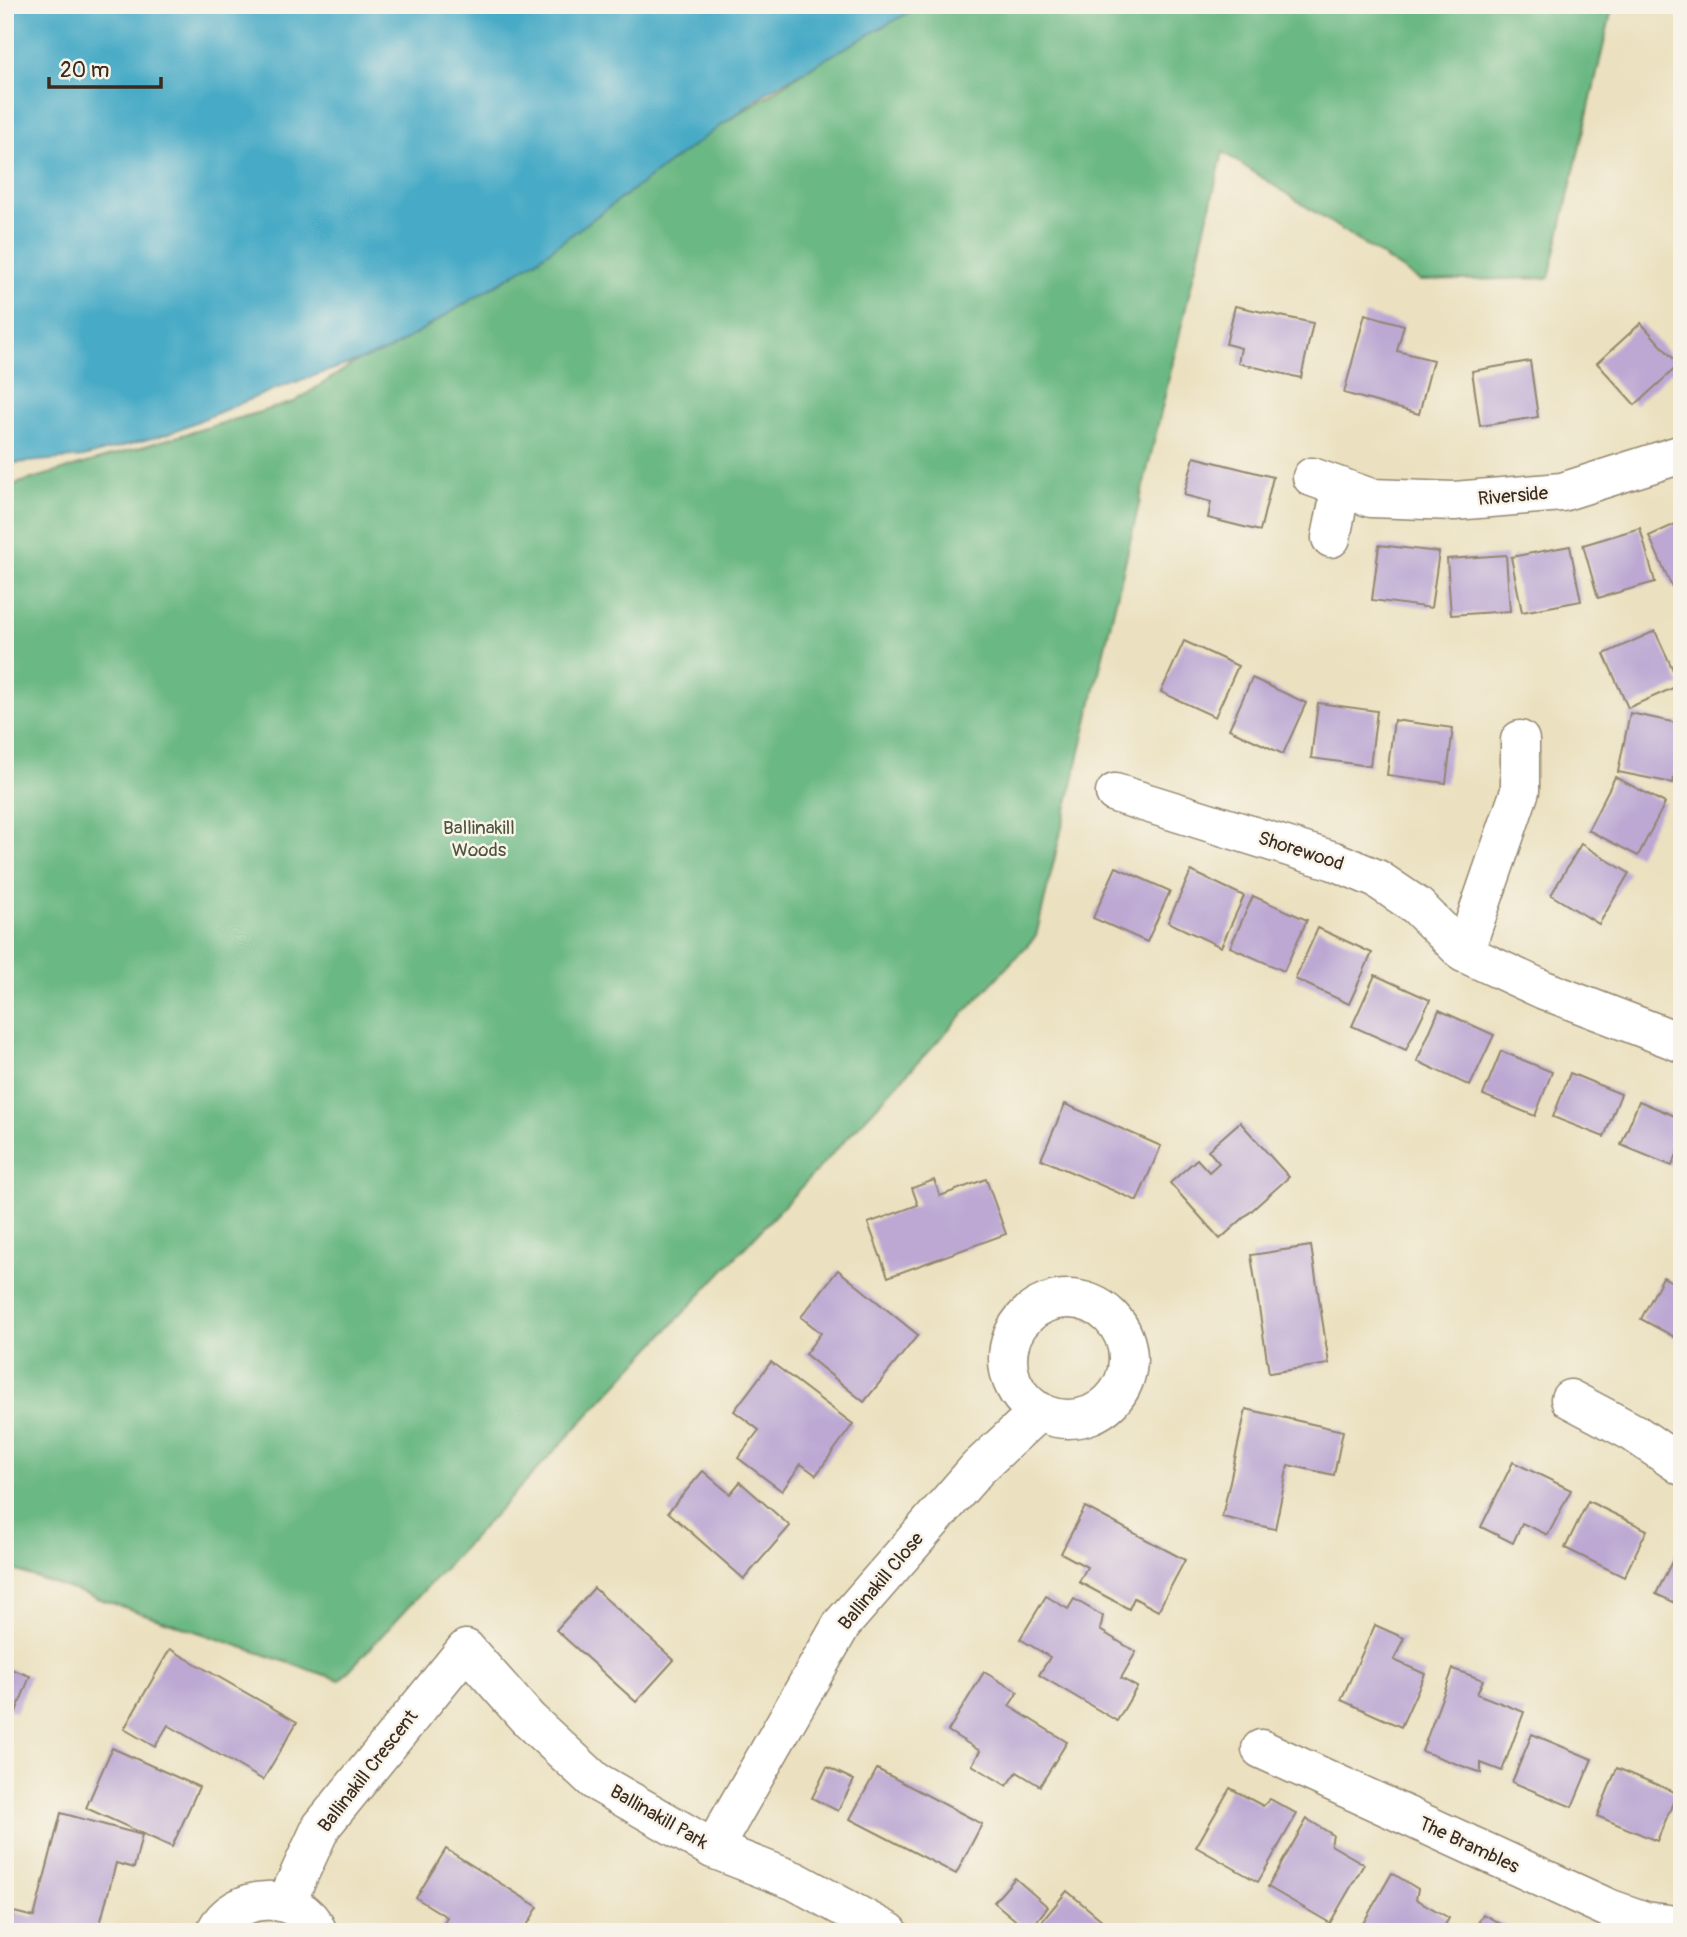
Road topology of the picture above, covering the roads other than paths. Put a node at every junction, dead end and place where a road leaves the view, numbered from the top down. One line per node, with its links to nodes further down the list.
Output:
1 (1682, 454): 2 (street, Riverside)
2 (1331, 538)
3 (1520, 740): 5 (street)
4 (1115, 793): 5 (street, Shorewood)
5 (1464, 953): 6 (street, Shorewood)
6 (1682, 1043)
7 (1570, 1399): 9 (street)
8 (1040, 1411): 12 (street, Ballinakill Close)
9 (1682, 1466)
10 (466, 1649): 12 (street, Ballinakill Park); 13 (street, Ballinakill Crescent)
11 (1261, 1749): 14 (street, The Brambles)
12 (713, 1849): 17 (street, Ballinakill Park)
13 (286, 1903): 15 (street); 16 (street)
14 (1682, 1923)
15 (215, 1932)
16 (317, 1932)
17 (889, 1932)

